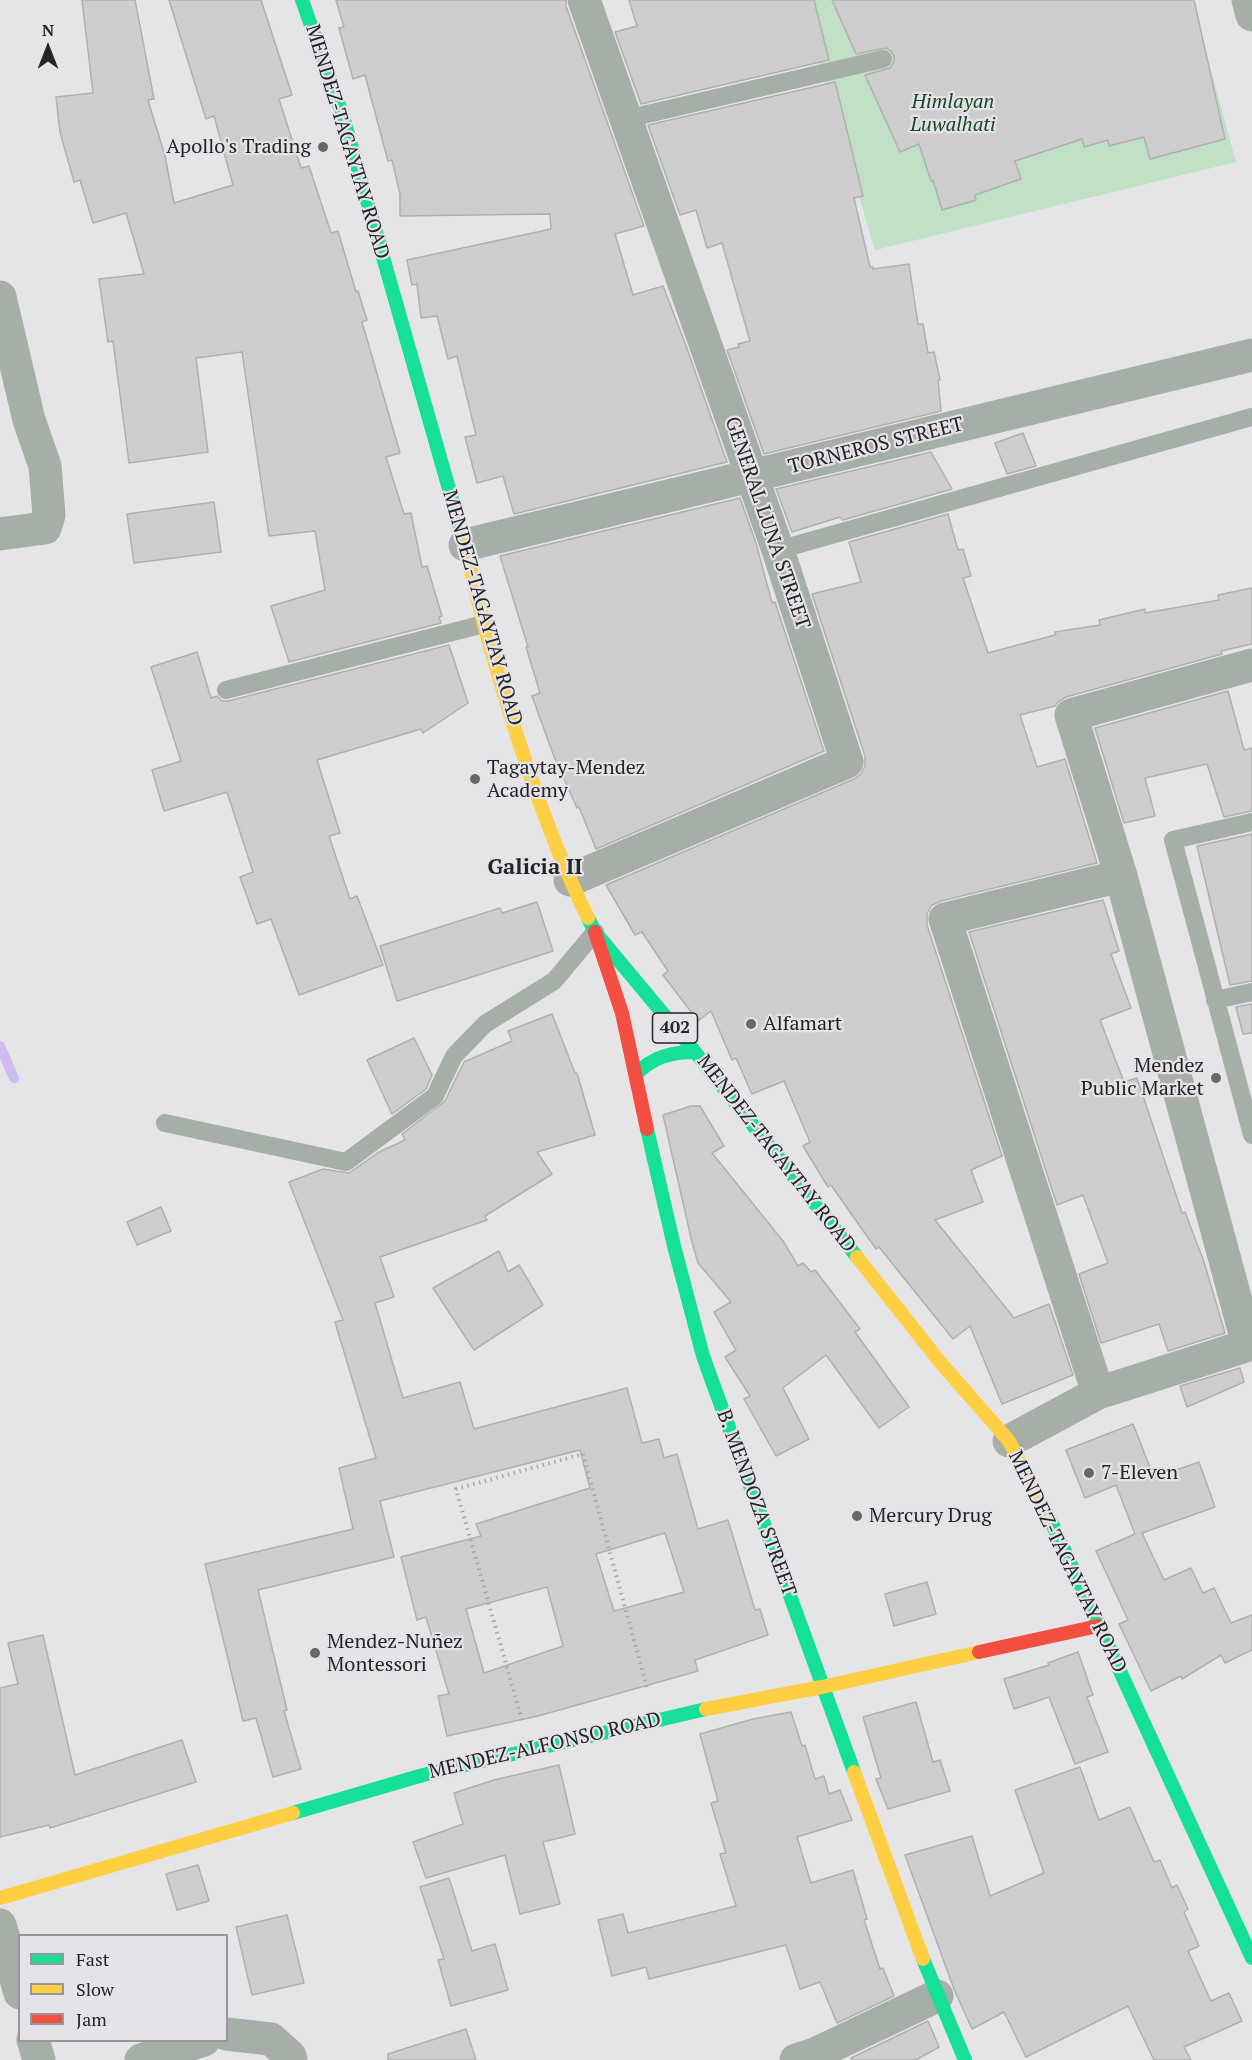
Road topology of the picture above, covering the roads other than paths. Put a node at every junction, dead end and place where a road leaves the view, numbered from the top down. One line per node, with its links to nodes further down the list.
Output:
1 (302, 0): 13 (main road, MENDEZ-TAGAYTAY ROAD / 402)
2 (584, 0): 6 (street, GENERAL LUNA STREET)
3 (1248, 0): 4 (street)
4 (1252, 15)
5 (882, 58): 6 (lane)
6 (626, 119): 11 (street, GENERAL LUNA STREET)
7 (0, 297): 10 (street)
8 (1252, 355): 11 (street, TORNEROS STREET)
9 (1252, 417): 14 (lane)
10 (14, 422): 12 (street)
11 (752, 476): 13 (street, TORNEROS STREET); 14 (street, GENERAL LUNA STREET)
12 (0, 534)
13 (465, 545): 15 (main road, MENDEZ-TAGAYTAY ROAD / 402)
14 (778, 550): 20 (street, GENERAL LUNA STREET)
15 (484, 624): 17 (lane); 20 (main road, MENDEZ-TAGAYTAY ROAD / 402)
16 (1252, 665): 19 (street)
17 (226, 690)
18 (1252, 822): 23 (lane)
19 (1120, 876): 28 (street); 29 (street)
20 (570, 880): 21 (main road, MENDEZ-TAGAYTAY ROAD / 402)
21 (595, 932): 24 (main road, MENDEZ-TAGAYTAY ROAD / 402); 25 (main road, B. MENDOZA STREET); 26 (lane)
22 (1252, 992): 23 (lane)
23 (1215, 1000): 27 (lane)
24 (695, 1052): 25 (main road); 30 (main road, MENDEZ-TAGAYTAY ROAD / 402)
25 (636, 1074): 32 (main road, B. MENDOZA STREET)
26 (165, 1123)
27 (1252, 1135)
28 (1250, 1344): 29 (street)
29 (1098, 1393): 30 (street)
30 (1009, 1441): 31 (main road, MENDEZ-TAGAYTAY ROAD / 402)
31 (1098, 1626): 32 (main road, MENDEZ-ALFONSO ROAD); 35 (main road, MENDEZ-TAGAYTAY ROAD / 402)
32 (822, 1687): 33 (main road, MENDEZ-ALFONSO ROAD); 37 (main road, B. MENDOZA STREET)
33 (0, 1898)
34 (0, 1925): 36 (street)
35 (1252, 1958)
36 (18, 1986)
37 (938, 1996): 44 (street); 45 (main road, B. MENDOZA STREET)
38 (228, 2034): 43 (street)
39 (34, 2042): 41 (street)
40 (198, 2042): 42 (street)
41 (39, 2060)
42 (141, 2060)
43 (291, 2060)
44 (796, 2060)
45 (965, 2060)

